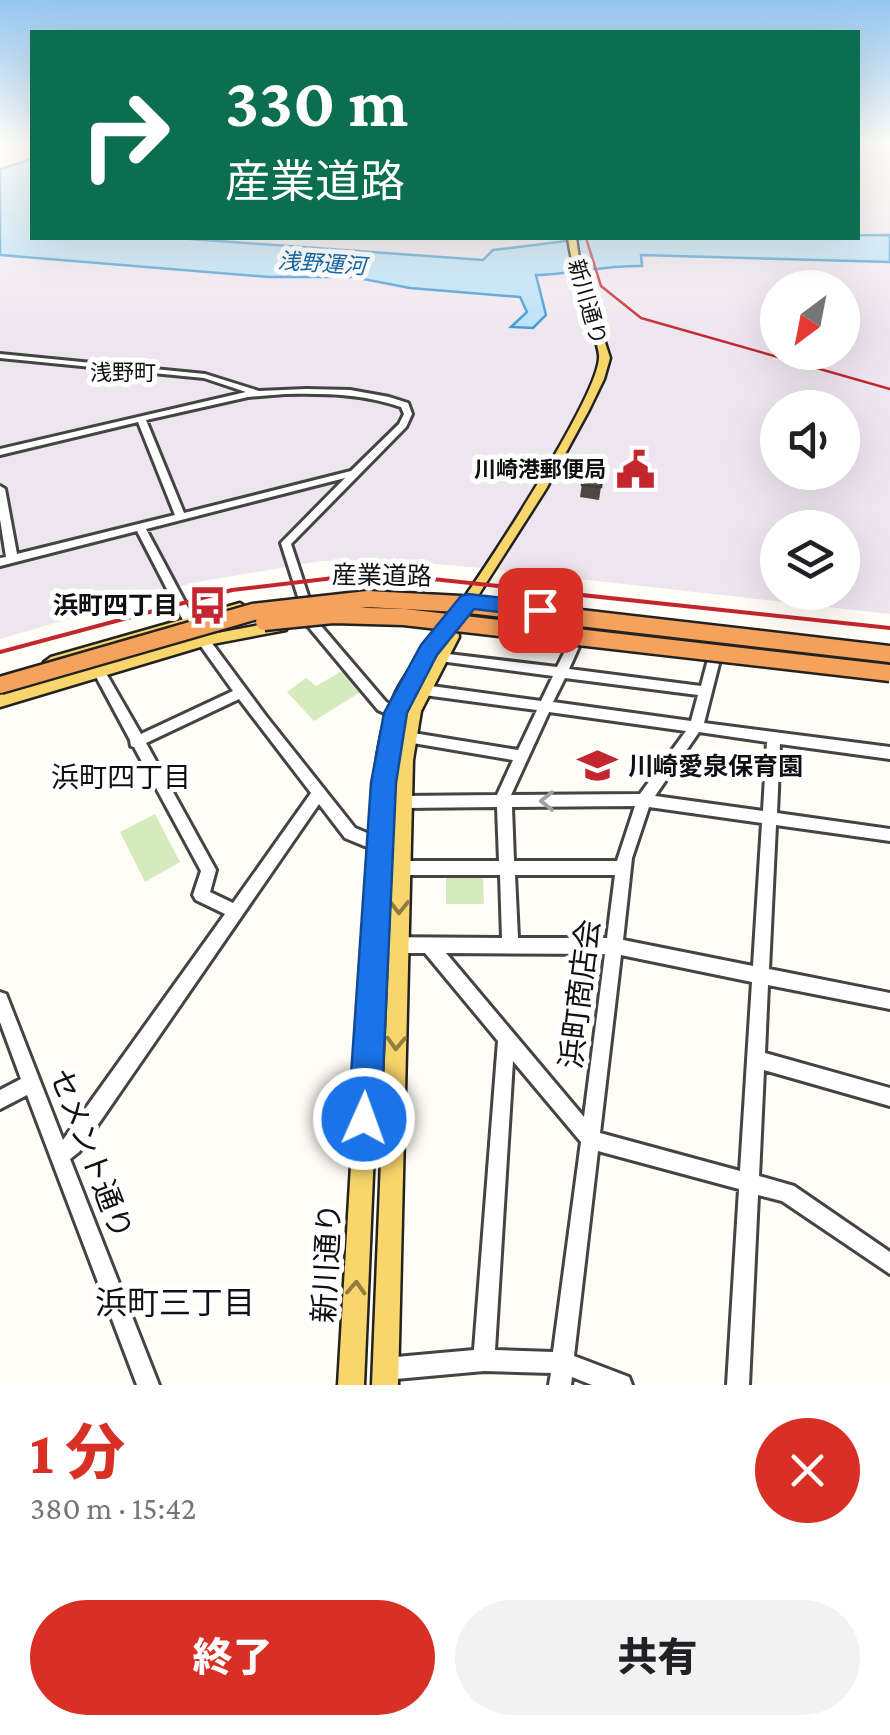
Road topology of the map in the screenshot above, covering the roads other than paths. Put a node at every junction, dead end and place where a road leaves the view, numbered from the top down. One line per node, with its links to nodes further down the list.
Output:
1 (572, 240): 12 (main road, 新川通り)
2 (0, 356): 3 (street)
3 (259, 393): 4 (street); 6 (street)
4 (141, 419): 5 (street); 8 (street)
5 (0, 452)
6 (352, 474): 8 (street); 11 (street)
7 (0, 489): 10 (street)
8 (180, 516): 9 (street)
9 (140, 527): 10 (street); 14 (street)
10 (6, 560)
11 (300, 599): 12 (main road, 産業道路); 14 (main road, 産業道路); 15 (street)
12 (468, 601): 16 (main road, 新川通り); 18 (main road, 産業道路)
13 (519, 611): 23 (highway, bridge); 24 (highway, bridge); 28 (highway, bridge)
14 (189, 621): 19 (street); 28 (main road, 産業道路)
15 (311, 622): 16 (main road, 産業道路); 19 (main road, 産業道路); 34 (street)
16 (452, 624): 20 (main road, 産業道路); 22 (main road, 新川通り); 34 (main road, 新川通り)
17 (507, 628): 23 (highway, bridge); 27 (highway, bridge); 32 (highway, bridge)
18 (721, 632): 21 (street, 浜町商店会); 24 (main road, 産業道路)
19 (207, 640): 25 (main road, 産業道路); 30 (street)
20 (576, 640): 21 (main road, 産業道路); 26 (street)
21 (715, 656): 27 (main road, 産業道路); 31 (street, 浜町商店会)
22 (440, 657): 26 (street); 29 (main road, 新川通り)
23 (842, 657): 24 (highway)
24 (890, 658)
25 (98, 672): 32 (main road, 産業道路); 38 (street)
26 (558, 674): 31 (street); 33 (street)
27 (890, 675)
28 (0, 681)
29 (424, 690): 33 (street); 37 (main road, 新川通り)
30 (242, 692): 38 (street); 41 (street)
31 (705, 692): 35 (street, 浜町商店会)
32 (0, 697)
33 (545, 706): 35 (street); 40 (street)
34 (395, 713): 47 (main road, 新川通り)
35 (696, 727): 36 (street); 42 (street, 浜町商店会)
36 (774, 736): 39 (street); 45 (street)
37 (407, 737): 40 (street); 44 (main road, 新川通り)
38 (136, 742): 51 (street)
39 (890, 752)
40 (521, 756): 43 (street)
41 (318, 794): 47 (street); 51 (street)
42 (644, 800): 43 (street, one-way to 43); 45 (street); 50 (street, 浜町商店会)
43 (503, 801): 44 (street); 49 (street)
44 (404, 802): 48 (main road, 新川通り)
45 (770, 818): 46 (street); 57 (street)
46 (890, 835)
47 (379, 845): 52 (main road, 新川通り)
48 (399, 868): 49 (street); 54 (main road, 新川通り, one-way to 54)
49 (505, 868): 50 (street); 53 (street)
50 (623, 868): 55 (street, 浜町商店会)
51 (236, 912): 66 (street)
52 (373, 944): 54 (street); 73 (main road, 新川通り, one-way to 52)
53 (510, 944): 55 (street); 56 (street)
54 (398, 946): 56 (street); 71 (main road, 新川通り, one-way to 71)
55 (614, 946): 57 (street); 65 (street, 浜町商店会)
56 (430, 947): 60 (street)
57 (762, 976): 59 (street); 61 (street)
58 (0, 1000): 62 (street, セメント通り)
59 (890, 1001)
60 (506, 1042): 65 (street); 69 (street)
61 (757, 1059): 63 (street); 67 (street)
62 (31, 1082): 64 (street); 66 (street, セメント通り)
63 (890, 1097)
64 (0, 1100)
65 (590, 1139): 67 (street); 70 (street, 浜町商店会)
66 (58, 1156): 72 (street, セメント通り)
67 (749, 1182): 68 (street); 75 (street)
68 (890, 1264)
69 (484, 1360): 70 (street); 71 (street)
70 (562, 1374): 74 (street)
71 (385, 1377)
72 (148, 1385)
73 (351, 1385)
74 (621, 1385)
75 (738, 1385)

